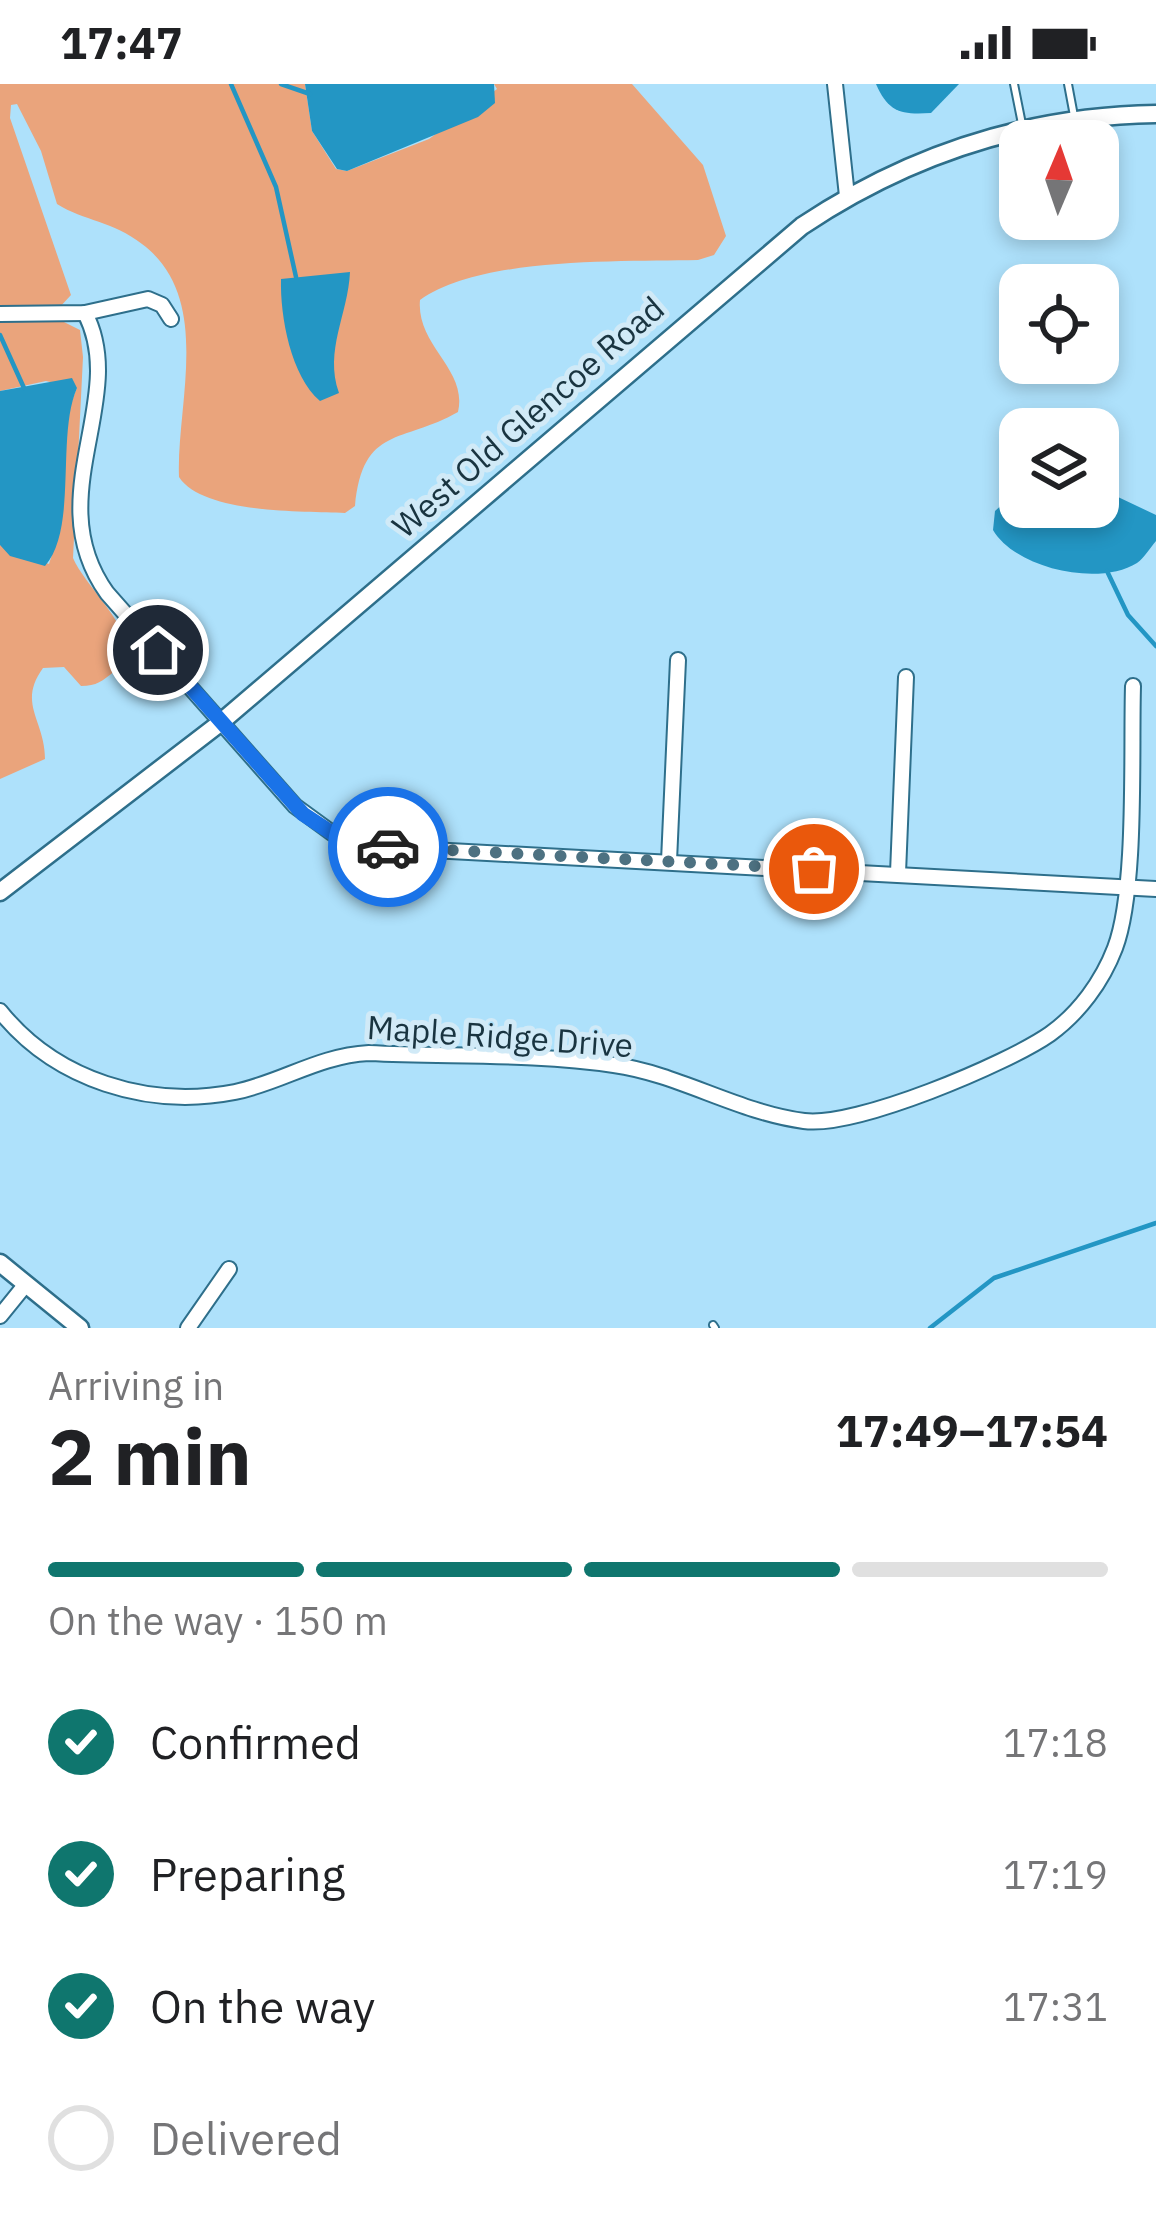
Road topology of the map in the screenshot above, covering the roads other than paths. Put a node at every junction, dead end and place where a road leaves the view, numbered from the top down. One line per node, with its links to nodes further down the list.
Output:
1 (835, 84): 9 (street)
2 (1014, 84): 6 (lane)
3 (1068, 84): 5 (lane)
4 (1156, 114): 5 (street, West Old Glencoe Road)
5 (1075, 119): 7 (street, West Old Glencoe Road)
6 (1021, 120)
7 (1069, 120)
8 (999, 134): 9 (street, West Old Glencoe Road)
9 (847, 196): 16 (street, West Old Glencoe Road)
10 (85, 313): 11 (street); 12 (street); 16 (street)
11 (0, 314)
12 (171, 319)
13 (678, 660): 17 (street)
14 (906, 677): 18 (street)
15 (1133, 686): 19 (street, Maple Ridge Drive)
16 (220, 722): 17 (street); 21 (street, West Old Glencoe Road)
17 (669, 861): 18 (street)
18 (898, 873): 19 (street)
19 (1125, 887): 20 (street); 22 (street, Maple Ridge Drive)
20 (1156, 889)
21 (0, 892)
22 (0, 1011)
23 (0, 1263): 25 (street)
24 (229, 1270): 28 (street)
25 (26, 1284): 26 (street); 27 (street)
26 (0, 1316)
27 (80, 1328)
28 (188, 1328)

